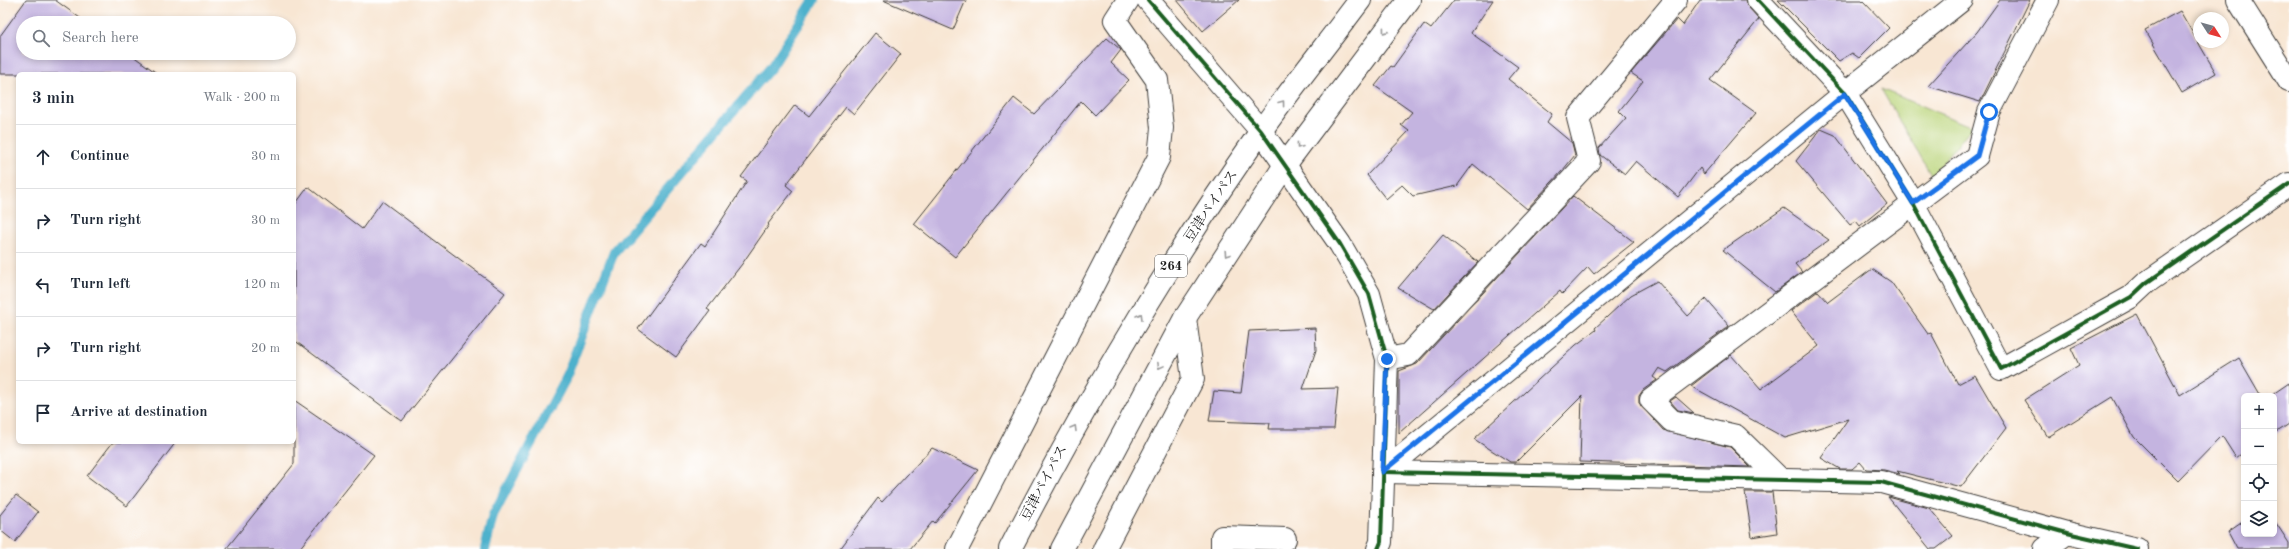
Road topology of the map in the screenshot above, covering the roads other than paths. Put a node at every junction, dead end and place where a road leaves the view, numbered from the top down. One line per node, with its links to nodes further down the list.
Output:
1 (1128, 0): 22 (main road)
2 (1148, 0): 12 (main road)
3 (1360, 0): 12 (main road, 豆津バイパス / 264, one-way to 3)
4 (1409, 0): 13 (main road, 264, one-way to 13)
5 (1676, 0): 17 (main road)
6 (1758, 0): 11 (main road)
7 (1962, 0): 11 (main road)
8 (2048, 0): 15 (main road)
9 (2238, 0): 10 (main road)
10 (2289, 81)
11 (1845, 94): 15 (main road); 18 (main road)
12 (1261, 131): 13 (main road); 23 (main road, 豆津バイパス / 264, one-way to 12)
13 (1285, 165): 16 (main road, 264, one-way to 16); 17 (main road)
14 (2289, 184): 15 (main road)
15 (1913, 203): 19 (main road)
16 (1186, 318): 24 (main road, 264, one-way to 24); 25 (main road)
17 (1387, 359): 18 (main road)
18 (1382, 472): 19 (main road); 27 (main road)
19 (1781, 480): 20 (main road)
20 (2067, 533): 28 (main road); 29 (main road)
21 (1285, 539): 26 (main road)
22 (957, 549)
23 (1010, 549)
24 (1062, 549)
25 (1104, 549)
26 (1222, 549)
27 (1378, 549)
28 (2045, 549)
29 (2137, 549)

